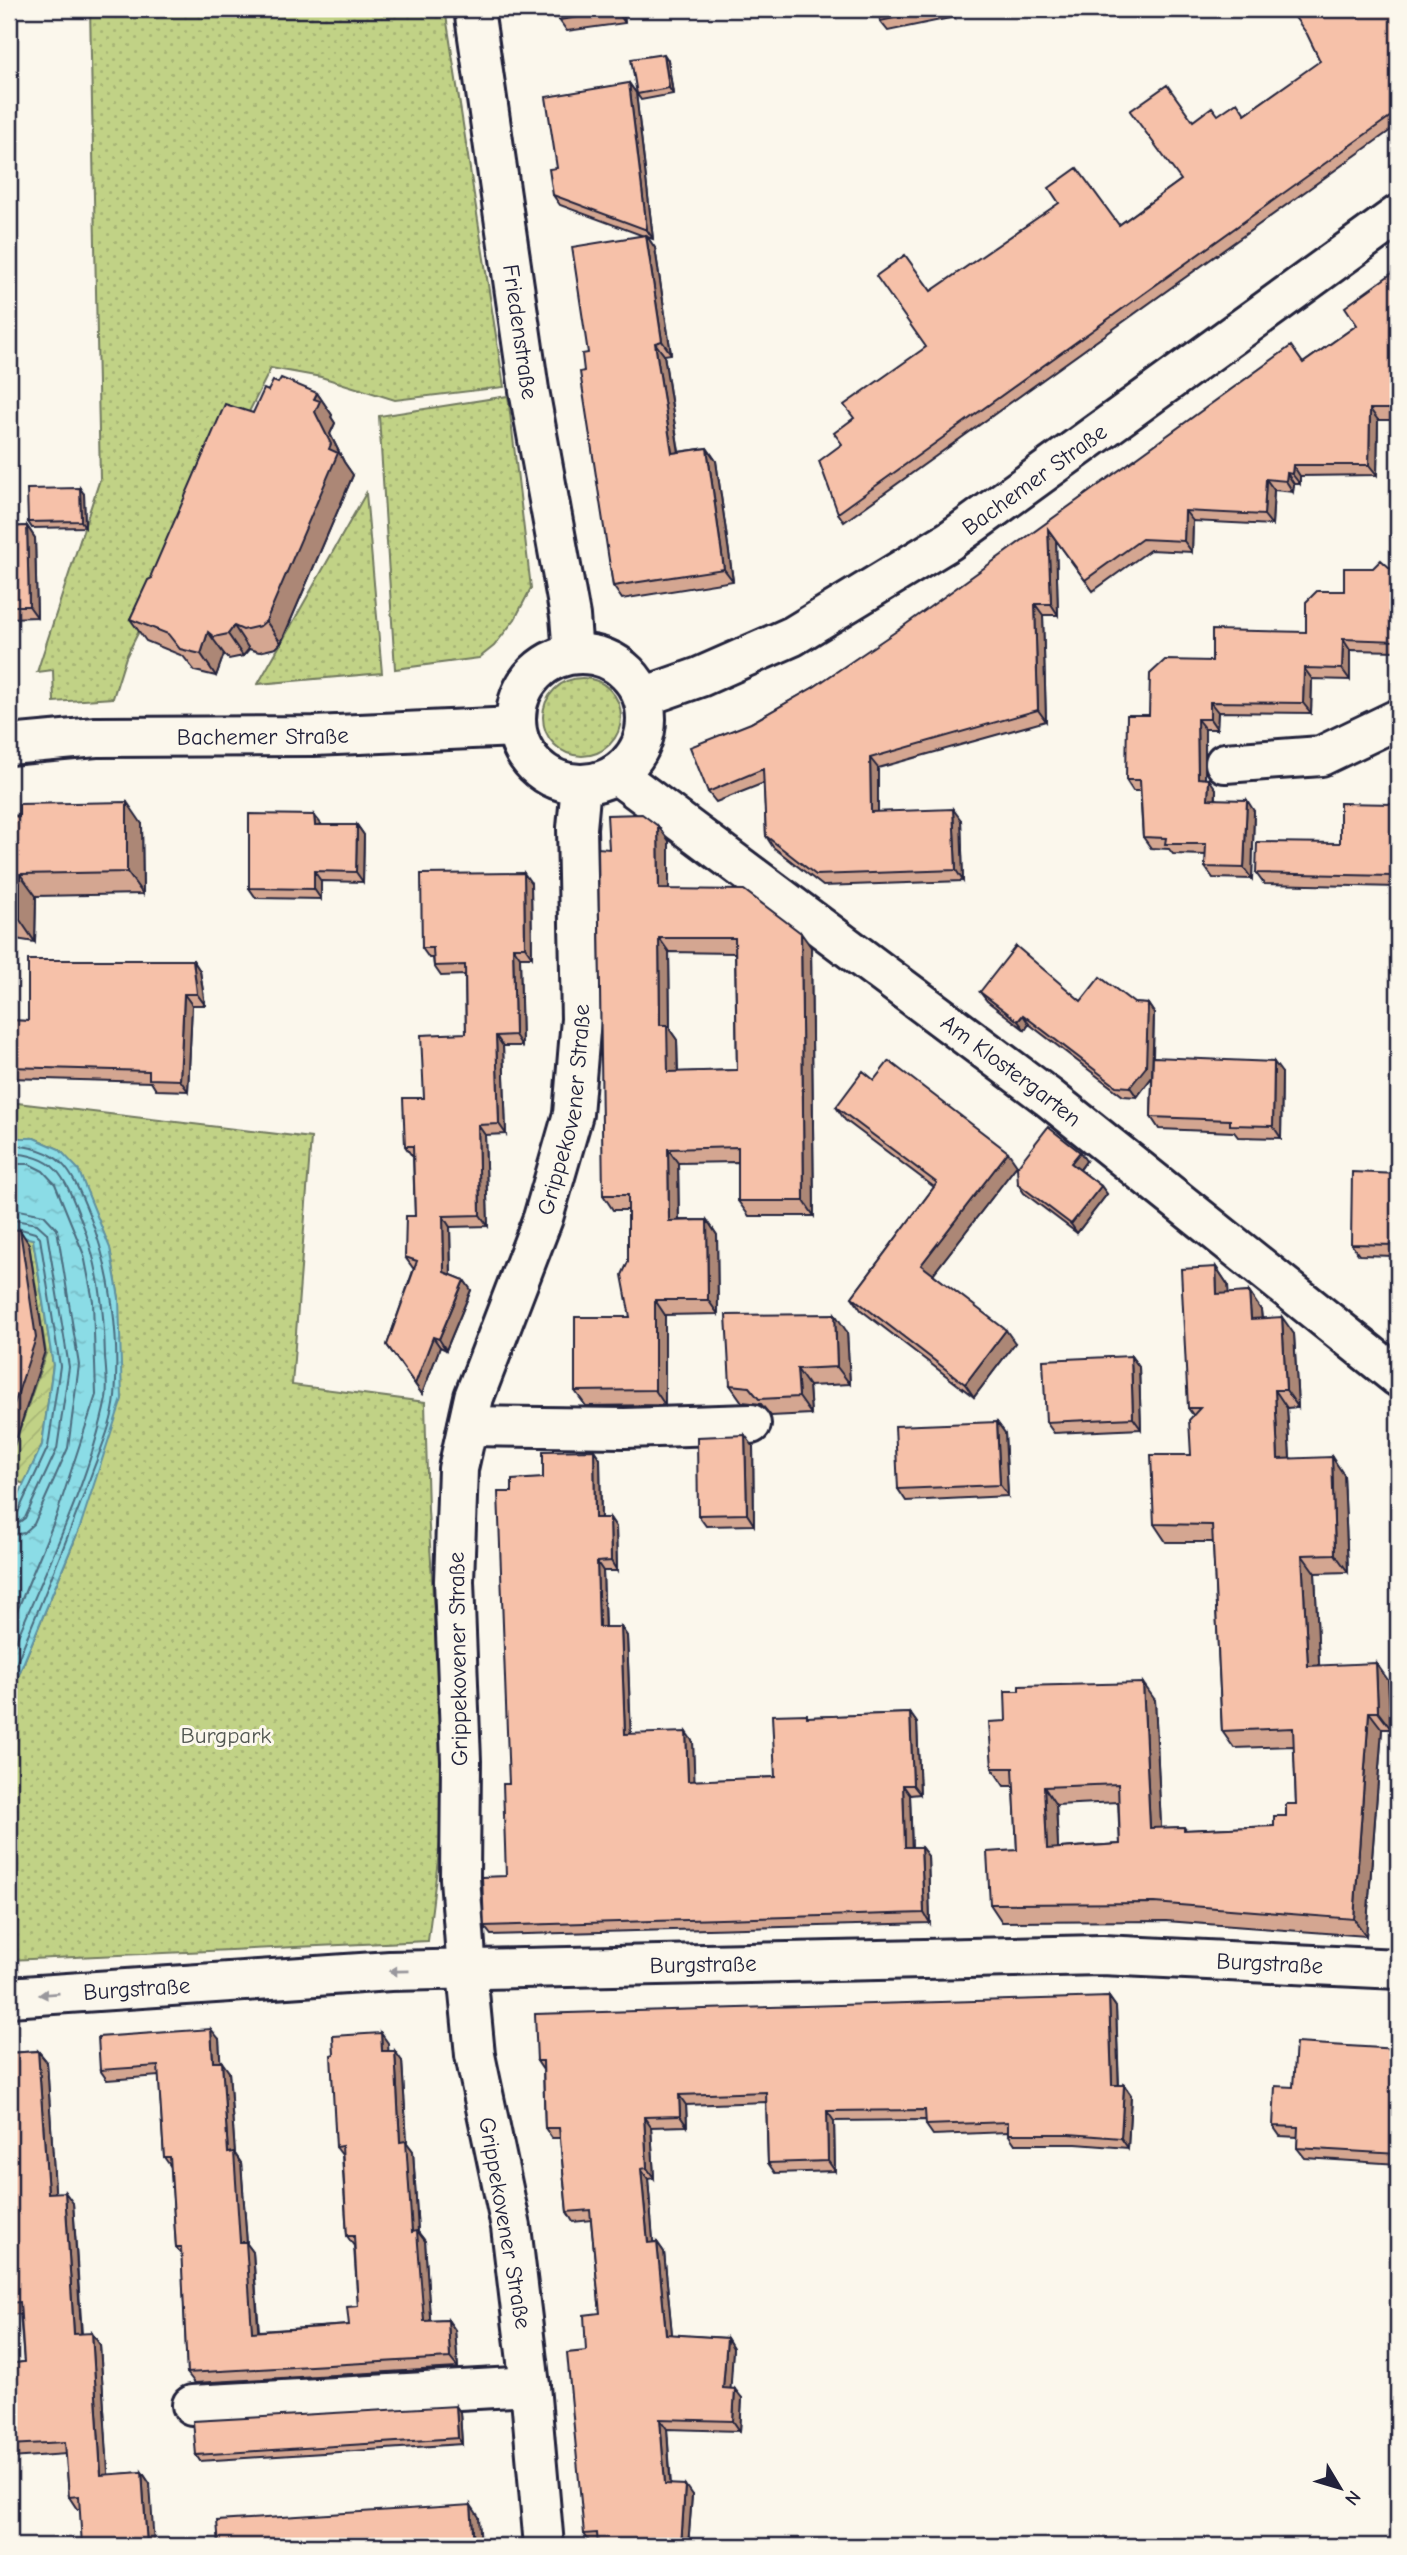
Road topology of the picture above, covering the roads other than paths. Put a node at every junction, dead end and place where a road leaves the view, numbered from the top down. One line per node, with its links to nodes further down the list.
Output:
1 (474, 9): 3 (street, Friedenstraße)
2 (1398, 215): 4 (street, Bachemer Straße)
3 (573, 654): 4 (street); 6 (street)
4 (643, 697): 9 (street)
5 (1398, 719): 8 (street)
6 (516, 727): 7 (street, Bachemer Straße); 9 (street)
7 (9, 745)
8 (1225, 763)
9 (598, 780): 10 (street, Am Klostergarten); 12 (street, Grippekovener Straße)
10 (1398, 1377)
11 (751, 1424): 12 (street)
12 (468, 1426): 14 (street, Grippekovener Straße)
13 (1398, 1969): 14 (street, Burgstraße)
14 (467, 1971): 15 (street, Burgstraße, one-way to 15); 16 (street, Grippekovener Straße)
15 (9, 1997)
16 (530, 2386): 17 (street); 18 (street, Grippekovener Straße)
17 (192, 2404)
18 (544, 2546)

